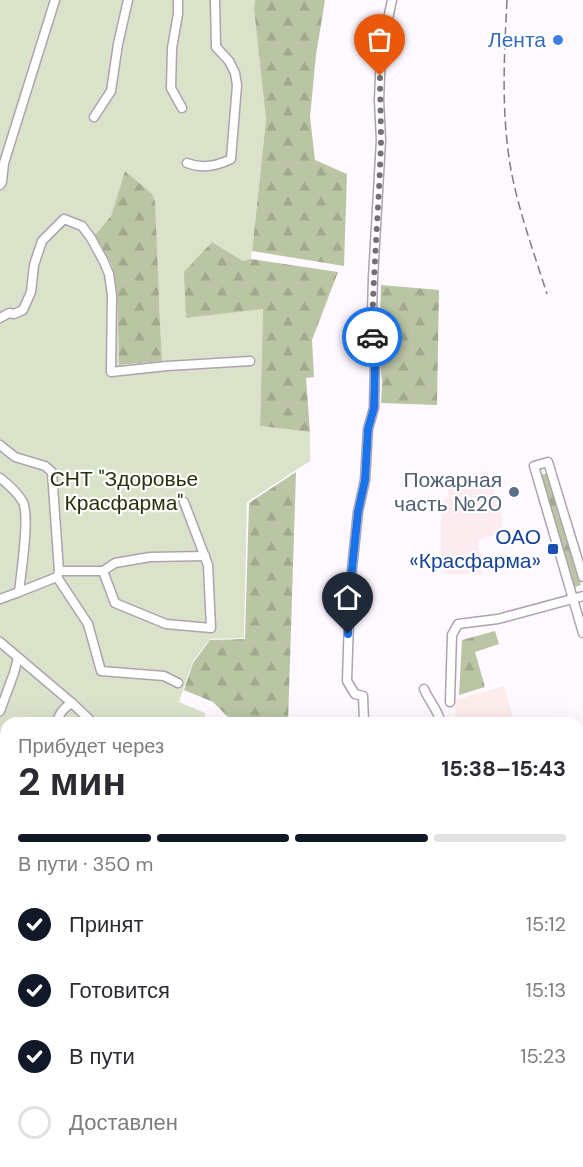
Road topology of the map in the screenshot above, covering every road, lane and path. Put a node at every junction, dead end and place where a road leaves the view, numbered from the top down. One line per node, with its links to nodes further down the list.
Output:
1 (55, 0): 8 (street)
2 (128, 0): 7 (street)
3 (178, 0): 6 (street)
4 (215, 0): 9 (street)
5 (392, 0): 34 (street)
6 (182, 108)
7 (94, 117)
8 (2, 160): 10 (street)
9 (187, 163)
10 (0, 185)
11 (0, 318): 12 (street)
12 (250, 361)
13 (0, 445): 18 (street)
14 (0, 478): 20 (street)
15 (184, 502): 16 (street)
16 (204, 556): 17 (street); 17 (street)
17 (103, 571): 18 (street)
18 (58, 574): 20 (street); 27 (street)
19 (583, 577): 22 (street)
20 (19, 592): 23 (street)
21 (583, 596): 22 (street)
22 (573, 598): 24 (street); 29 (street)
23 (0, 599)
24 (583, 633)
25 (0, 642): 26 (street)
26 (18, 658): 30 (street); 31 (street)
27 (178, 683)
28 (424, 689): 35 (street)
29 (450, 702)
30 (72, 703): 32 (street); 33 (street)
31 (0, 711)
32 (58, 717)
33 (87, 717)
34 (364, 717)
35 (440, 717)
36 (3, 1167): 37 (street)
37 (25, 1167)

